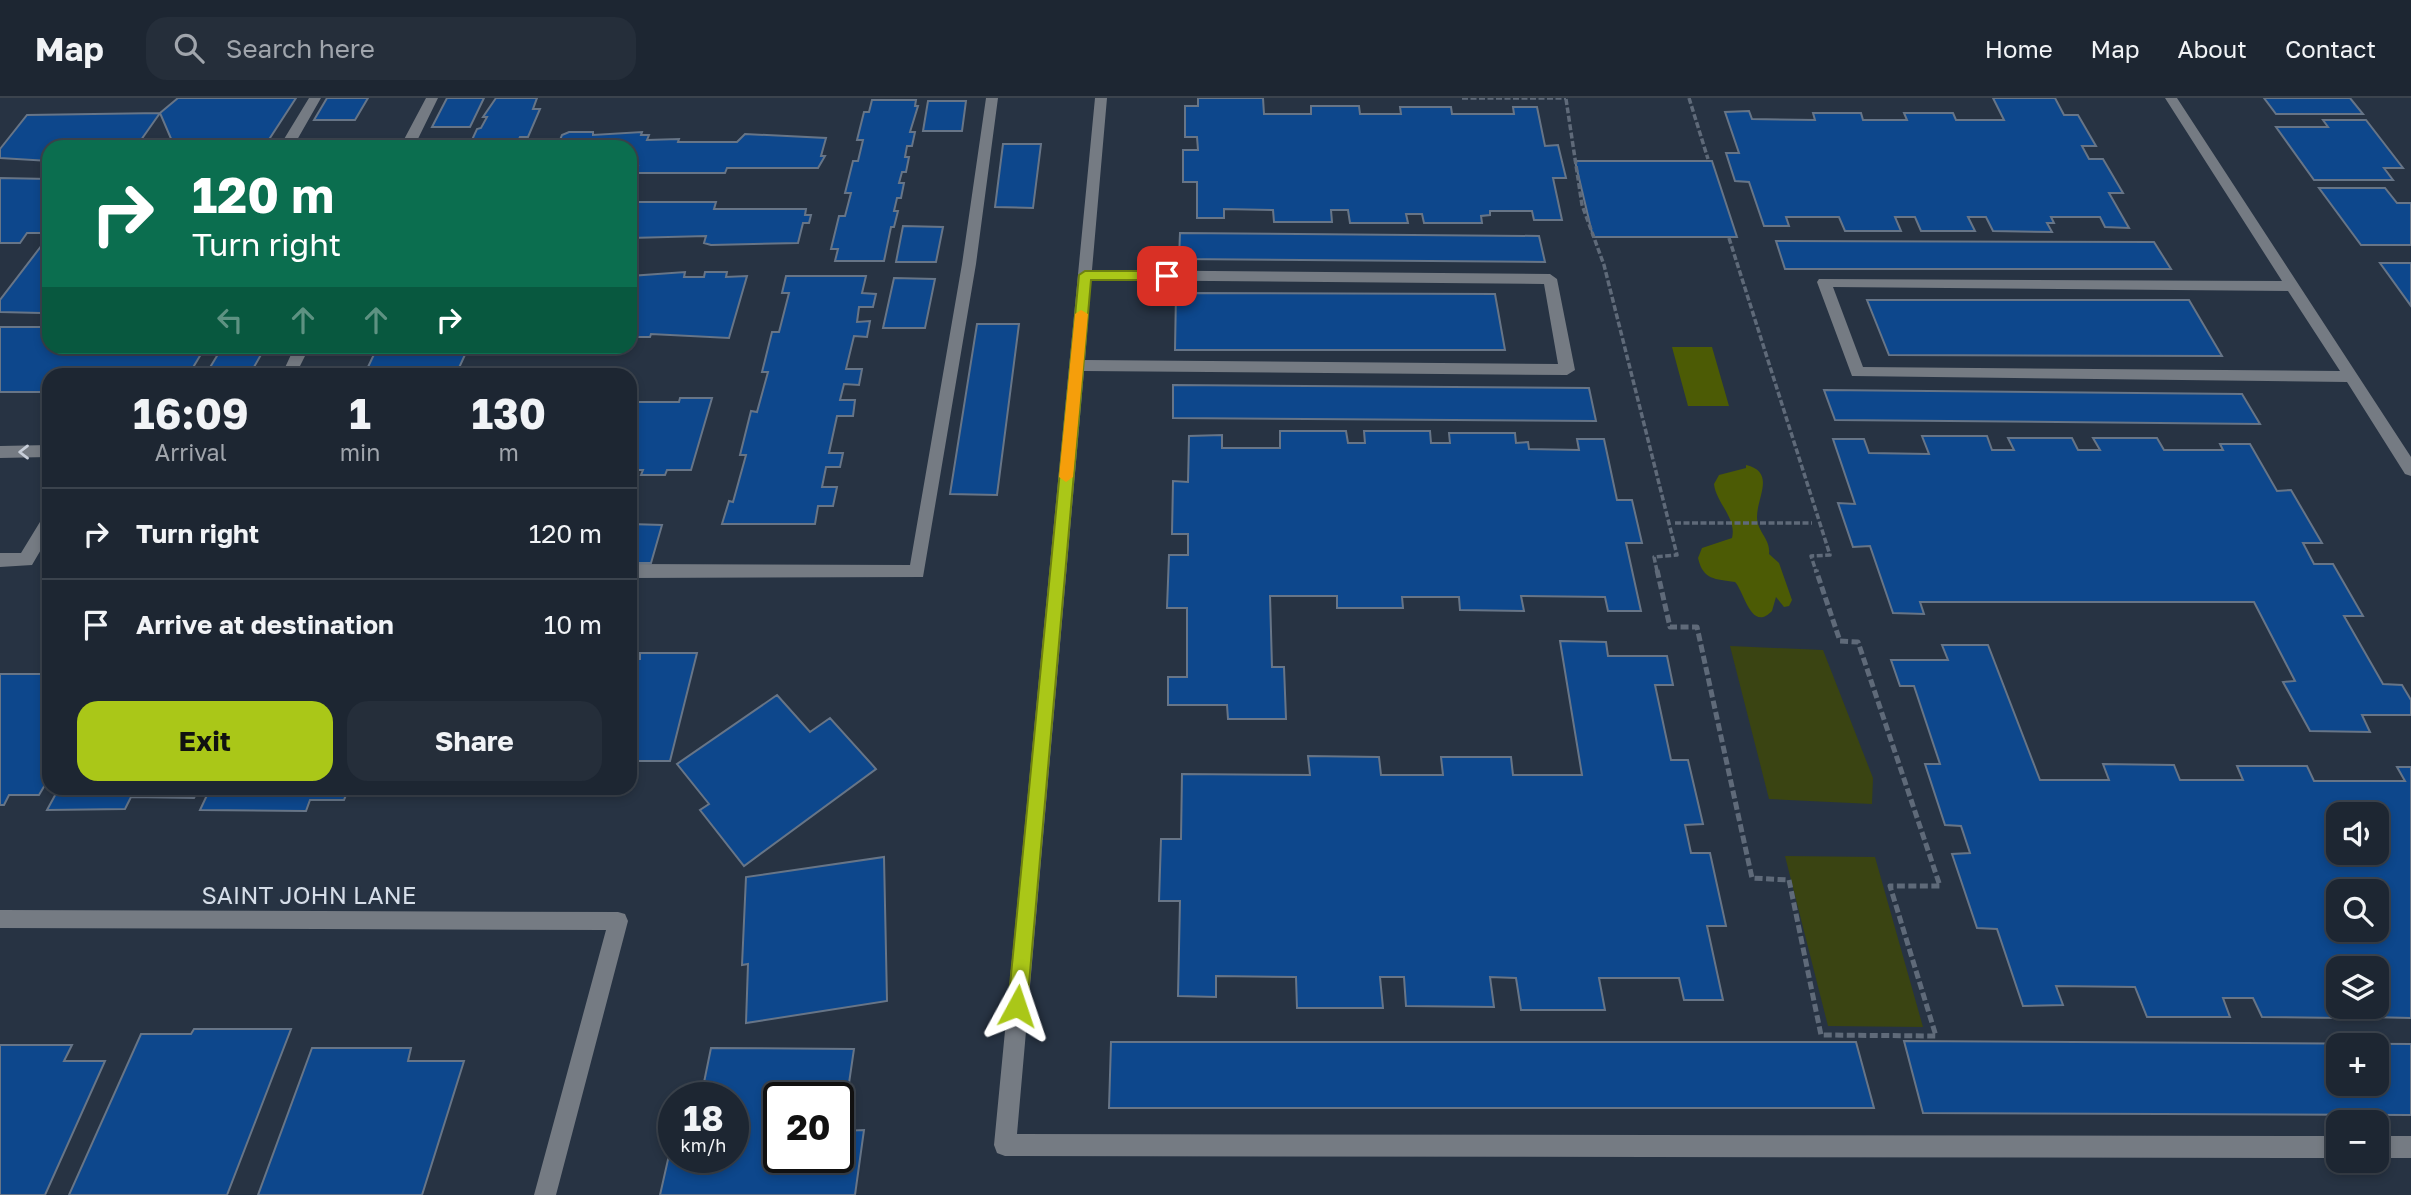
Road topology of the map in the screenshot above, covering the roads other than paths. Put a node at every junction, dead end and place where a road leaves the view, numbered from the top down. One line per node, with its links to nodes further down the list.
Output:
1 (315, 98): 6 (street)
2 (432, 98): 7 (street)
3 (992, 98): 17 (street)
4 (1101, 98): 8 (street)
5 (2171, 98): 9 (street)
6 (290, 140)
7 (411, 140)
8 (1085, 275): 10 (street); 10 (street)
9 (2292, 286): 11 (street); 11 (street)
10 (1076, 365): 19 (street)
11 (2351, 377): 14 (street)
12 (0, 452): 13 (street, one-way to 12)
13 (42, 452)
14 (2411, 470)
15 (42, 534): 16 (street)
16 (0, 560)
17 (637, 571)
18 (0, 919): 22 (street, SAINT JOHN LANE)
19 (2326, 1147)
20 (2389, 1147): 21 (street)
21 (2411, 1147)
22 (545, 1195)

